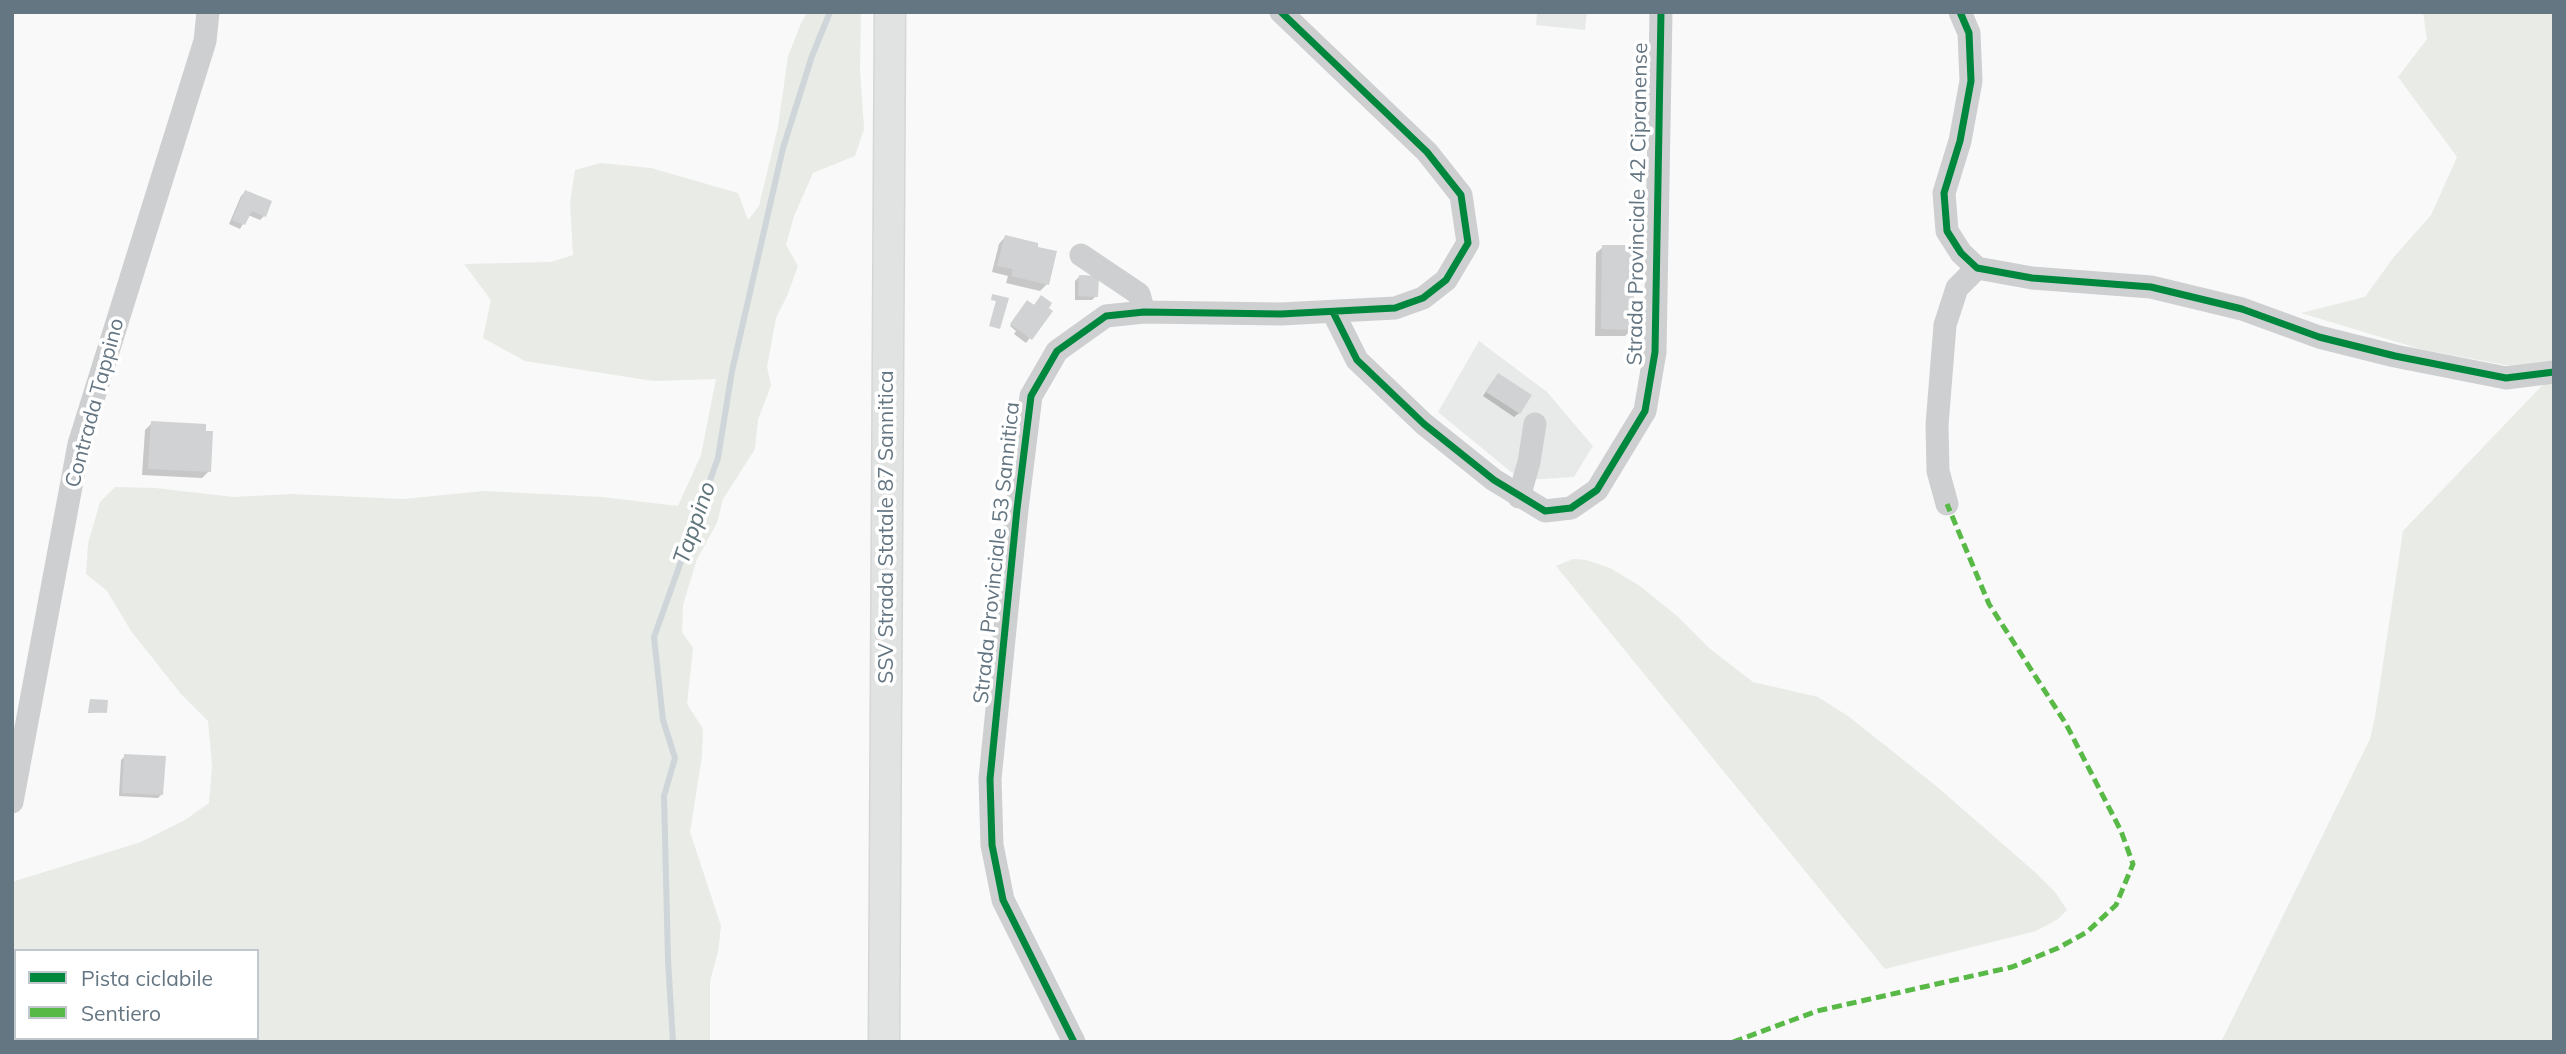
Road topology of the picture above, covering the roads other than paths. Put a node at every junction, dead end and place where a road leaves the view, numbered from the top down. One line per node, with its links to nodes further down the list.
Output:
1 (208, 12): 14 (street, Contrada Tappino)
2 (890, 12): 15 (main road, SSV Strada Statale 87 Sannitica)
3 (1281, 12): 9 (street, Strada Provinciale 53 Sannitica)
4 (1661, 12): 12 (street, Strada Provinciale 42 Cipranense)
5 (1960, 12): 7 (street)
6 (1081, 255): 8 (street)
7 (1977, 268): 10 (street); 13 (street)
8 (1144, 312): 9 (street, Strada Provinciale 53 Sannitica); 16 (street, Strada Provinciale 53 Sannitica)
9 (1333, 312): 12 (street, Strada Provinciale 42 Cipranense)
10 (2554, 372)
11 (1535, 424): 12 (street)
12 (1519, 497)
13 (1947, 503)
14 (12, 802)
15 (884, 1042)
16 (1074, 1042)

